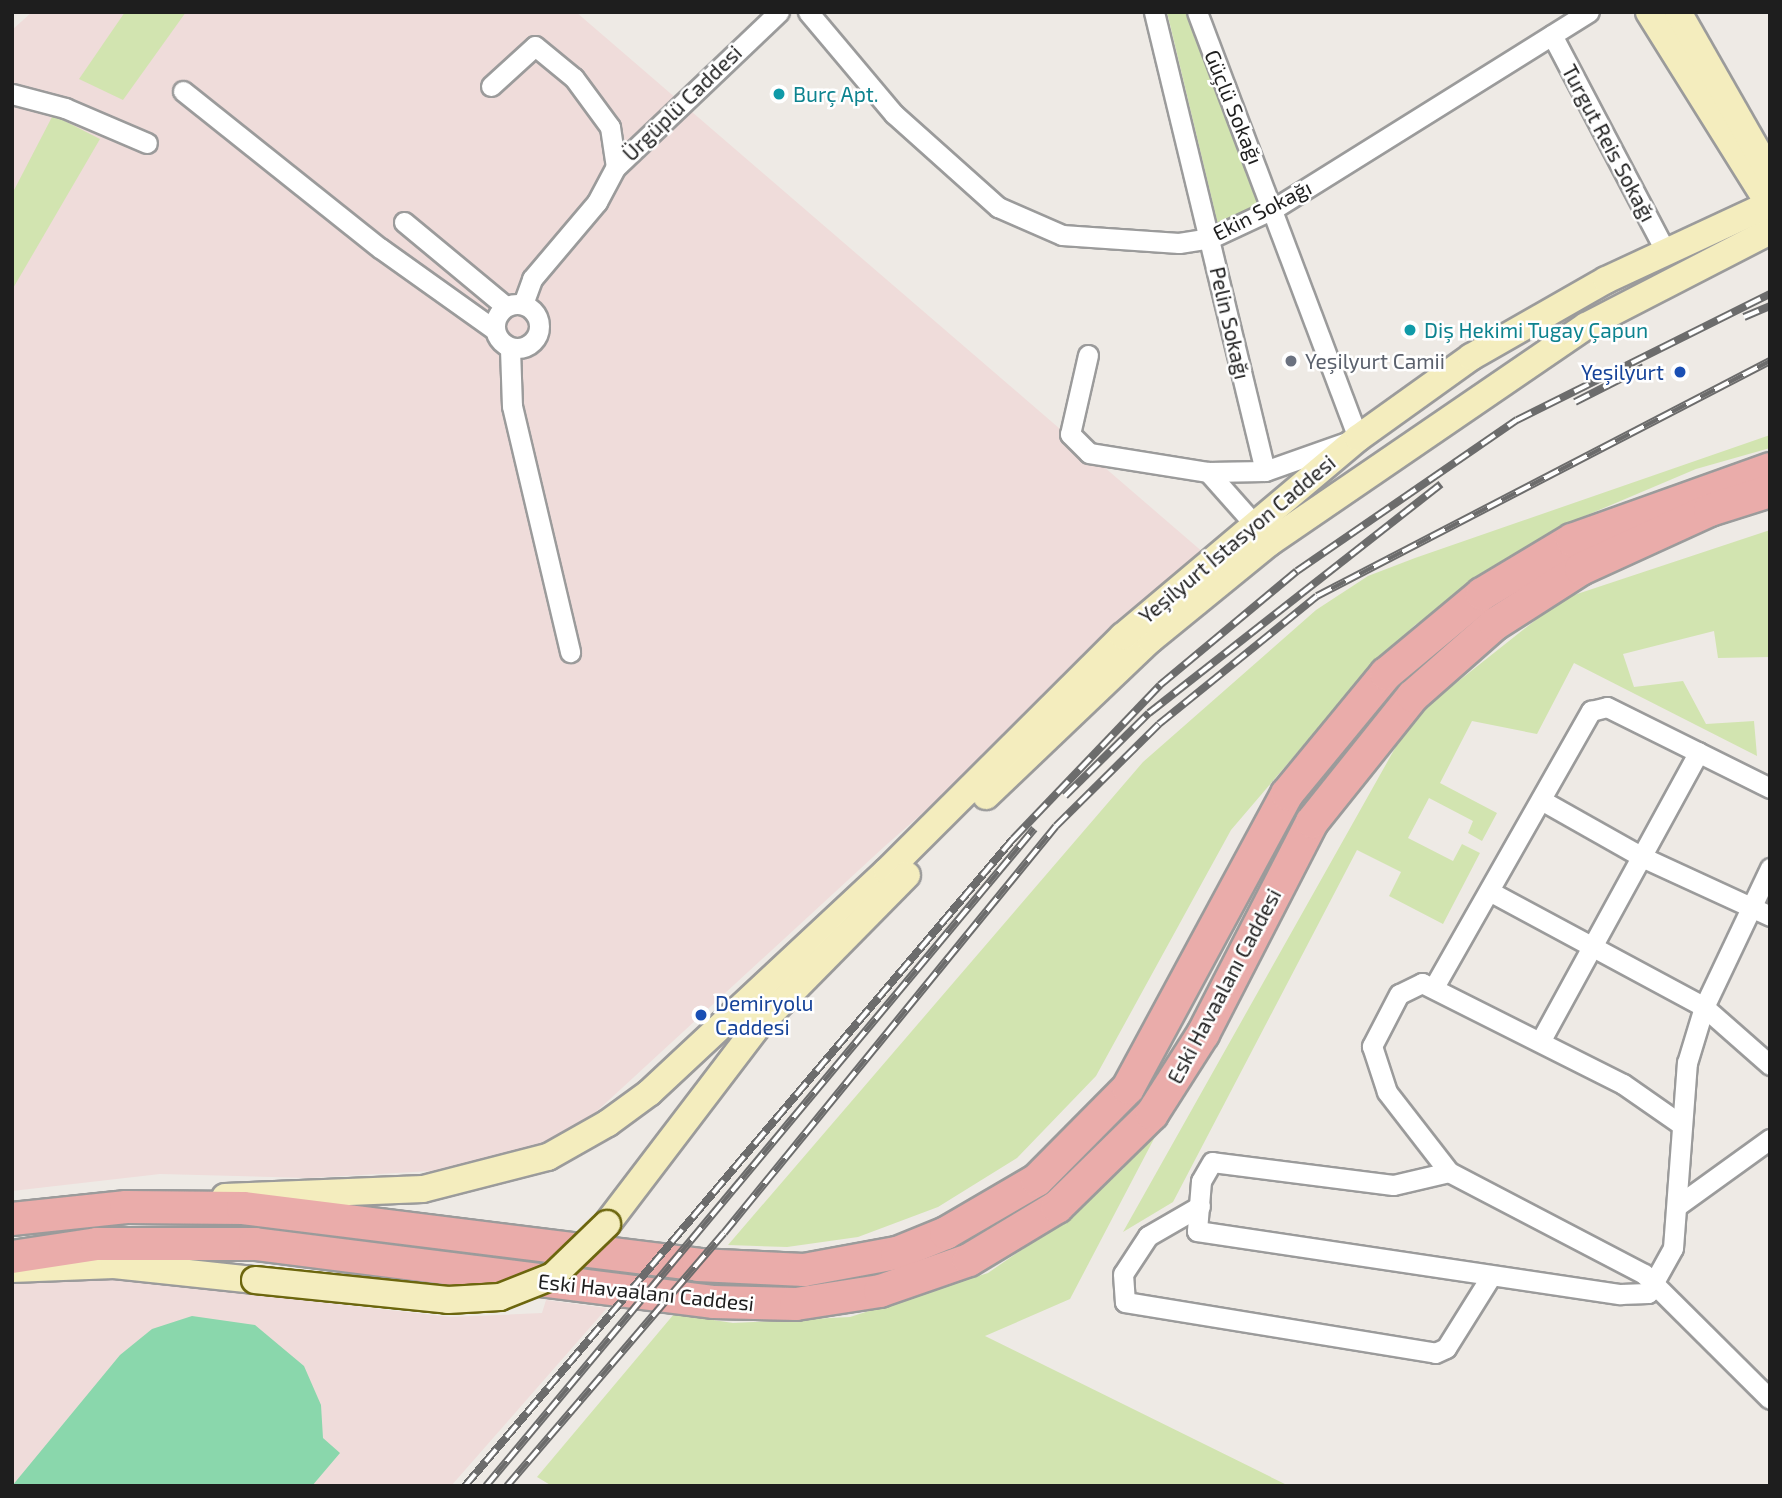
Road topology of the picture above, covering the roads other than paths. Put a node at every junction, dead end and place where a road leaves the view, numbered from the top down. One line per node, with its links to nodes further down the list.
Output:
1 (779, 12): 13 (street, Ürgüplü Caddesi)
2 (808, 12): 19 (street, Ekin Sokağı)
3 (1154, 12): 19 (street, Pelin Sokağı)
4 (1197, 12): 16 (street, Güçlü Sokağı)
5 (1589, 12): 8 (street, Ekin Sokağı)
6 (1649, 12): 15 (main road)
7 (1678, 12): 14 (main road)
8 (1552, 35): 16 (street, Ekin Sokağı); 20 (street, Turgut Reis Sokağı)
9 (491, 86): 13 (street)
10 (183, 91): 22 (street)
11 (12, 94): 12 (street)
12 (147, 143)
13 (616, 167): 21 (street, Ürgüplü Caddesi)
14 (1770, 173)
15 (1769, 205): 20 (main road, Yeşilyurt İstasyon Caddesi)
16 (1275, 208): 19 (street, Ekin Sokağı); 29 (street, Güçlü Sokağı)
17 (404, 222): 21 (street)
18 (1770, 231): 26 (main road, Yeşilyurt İstasyon Caddesi)
19 (1211, 238): 32 (street, Pelin Sokağı)
20 (1666, 252): 25 (main road, Yeşilyurt İstasyon Caddesi)
21 (514, 305): 22 (street); 23 (street)
22 (495, 330): 23 (street)
23 (510, 349): 39 (street)
24 (1088, 355): 33 (street)
25 (1471, 357): 26 (main road); 27 (main road, Yeşilyurt İstasyon Caddesi)
26 (1490, 387): 28 (main road, Yeşilyurt İstasyon Caddesi)
27 (1416, 394): 28 (main road); 29 (main road, Yeşilyurt İstasyon Caddesi)
28 (1445, 418): 37 (main road, Yeşilyurt İstasyon Caddesi)
29 (1358, 438): 32 (street); 37 (main road, Yeşilyurt İstasyon Caddesi)
30 (1770, 452): 36 (highway)
31 (1770, 468): 36 (highway, Eski Havaalanı Caddesi)
32 (1265, 471): 33 (street)
33 (1208, 472): 37 (street)
34 (1770, 491): 38 (highway, Eski Havaalanı Caddesi)
35 (1770, 508): 38 (highway)
36 (1600, 526): 56 (highway, Eski Havaalanı Caddesi)
37 (1262, 534): 56 (main road, Yeşilyurt İstasyon Caddesi); 61 (main road, Yeşilyurt İstasyon Caddesi, bridge)
38 (1627, 546): 60 (highway, Eski Havaalanı Caddesi)
39 (570, 652)
40 (1699, 752): 41 (street); 42 (street); 43 (street)
41 (1770, 788)
42 (1541, 800): 43 (street); 45 (street)
43 (1642, 857): 46 (street); 48 (street)
44 (1770, 868): 46 (street)
45 (1489, 891): 48 (street); 49 (street)
46 (1751, 907): 47 (street); 50 (street)
47 (1770, 916)
48 (1592, 946): 50 (street); 51 (street)
49 (1434, 987): 51 (street); 55 (street)
50 (1704, 1007): 52 (street); 53 (street)
51 (1541, 1040): 53 (street)
52 (1770, 1065)
53 (1679, 1123): 58 (street)
54 (1770, 1139): 58 (street)
55 (1449, 1172): 57 (street); 63 (street)
56 (190, 1206): 59 (highway, Eski Havaalanı Caddesi)
57 (1200, 1206): 62 (street); 62 (street)
58 (1676, 1206): 63 (street)
59 (12, 1219)
60 (12, 1257)
61 (12, 1269)
62 (1491, 1276): 63 (street)
63 (1658, 1285): 64 (street)
64 (1770, 1399)

